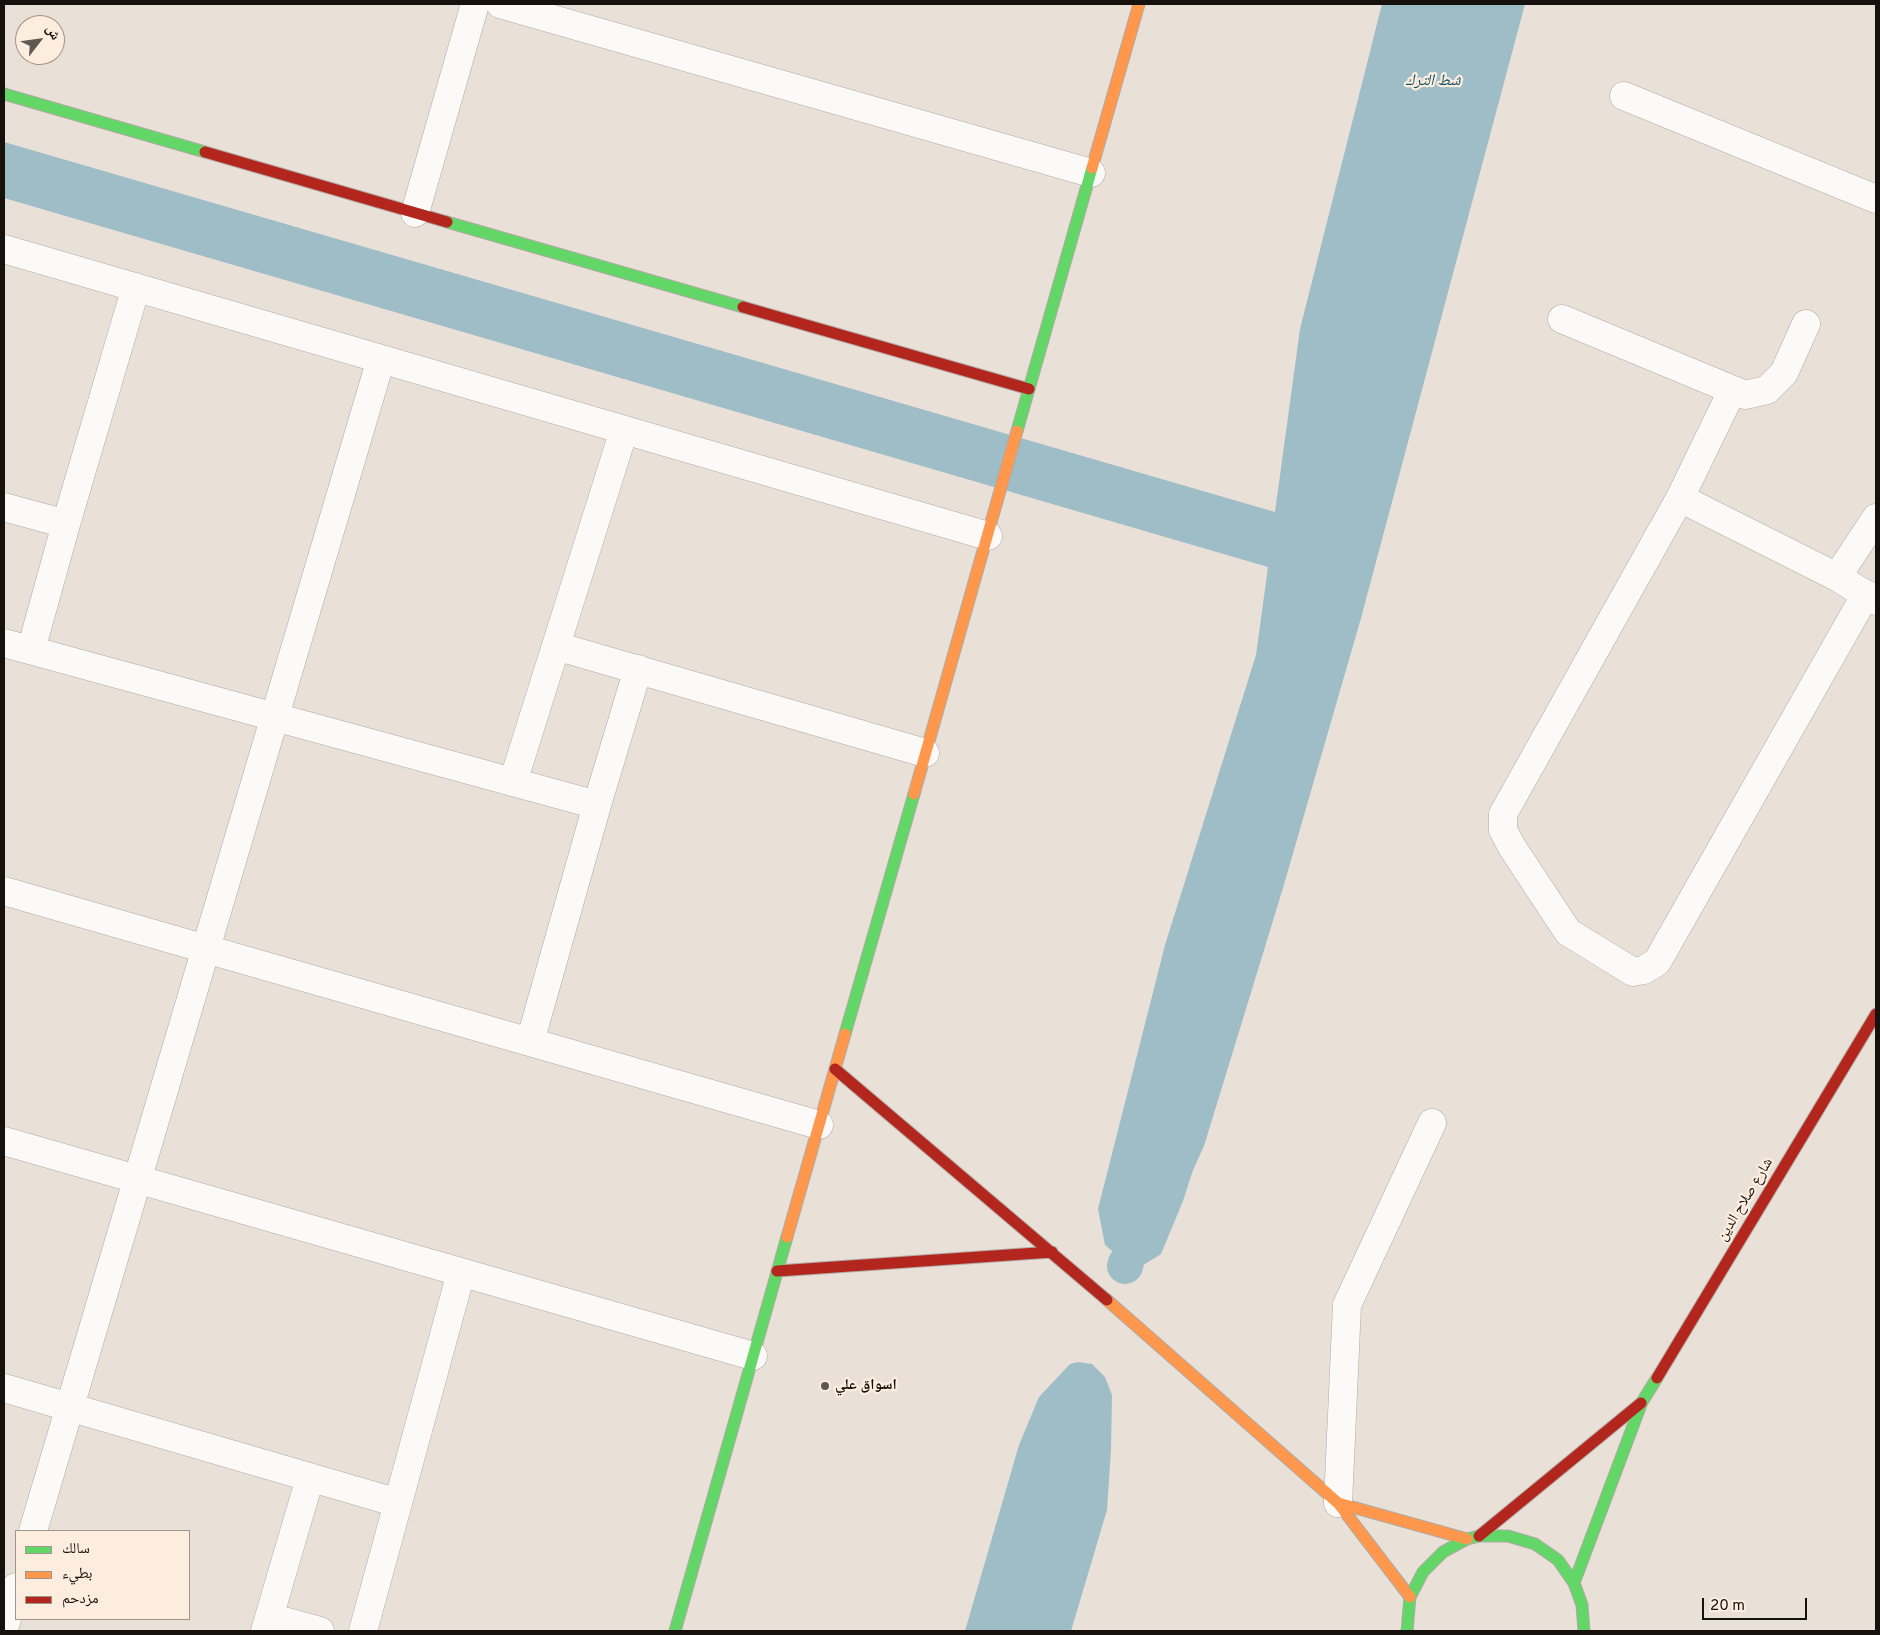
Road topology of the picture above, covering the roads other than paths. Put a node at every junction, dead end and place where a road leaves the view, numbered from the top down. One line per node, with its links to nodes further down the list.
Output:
1 (475, 4): 8 (street)
2 (500, 4): 6 (street)
3 (1139, 4): 6 (street)
4 (4, 94): 8 (street)
5 (1624, 96): 7 (street)
6 (1091, 173): 14 (street)
7 (1876, 199)
8 (415, 213): 14 (street)
9 (4, 249): 10 (street)
10 (136, 287): 13 (street); 20 (street)
11 (1562, 319): 15 (street)
12 (1806, 324): 15 (street)
13 (381, 359): 16 (street); 28 (street)
14 (1029, 389): 21 (street)
15 (1732, 391): 17 (street)
16 (624, 430): 21 (street); 25 (street)
17 (1680, 498): 22 (street); 23 (street)
18 (4, 507): 20 (street)
19 (1876, 518): 22 (street)
20 (66, 524): 26 (street)
21 (988, 536): 29 (street)
22 (1837, 576): 23 (street)
23 (1871, 598)
24 (4, 643): 26 (street)
25 (556, 646): 27 (street); 30 (street)
26 (31, 650): 28 (street)
27 (638, 669): 29 (street); 31 (street)
28 (275, 717): 30 (street); 33 (street)
29 (925, 753): 36 (street)
30 (513, 782): 31 (street)
31 (597, 805): 35 (street)
32 (4, 891): 33 (street)
33 (206, 949): 35 (street); 40 (street)
34 (1876, 1014): 46 (street, شارع صلاح الدين)
35 (530, 1042): 38 (street)
36 (835, 1069): 38 (street); 41 (street)
37 (1432, 1123): 50 (street)
38 (819, 1125): 42 (street)
39 (4, 1141): 40 (street)
40 (137, 1180): 43 (street); 47 (street)
41 (1052, 1252): 42 (street); 50 (street)
42 (777, 1272): 44 (street)
43 (461, 1273): 44 (street); 49 (street)
44 (753, 1356): 62 (street)
45 (4, 1388): 47 (street)
46 (1642, 1402): 52 (street, شارع صلاح الدين); 54 (street, شارع صلاح الدين)
47 (70, 1408): 48 (street); 51 (street)
48 (310, 1478): 49 (street); 57 (street)
49 (398, 1503): 61 (street)
50 (1338, 1503): 53 (street); 56 (street)
51 (33, 1530)
52 (1479, 1536): 53 (street); 54 (street)
53 (1468, 1539): 56 (street)
54 (1574, 1583): 59 (street)
55 (15, 1591): 58 (street)
56 (1410, 1597): 63 (street)
57 (267, 1624): 60 (street)
58 (4, 1630)
59 (1585, 1630)
60 (320, 1631)
61 (363, 1631)
62 (675, 1631)
63 (1407, 1631)

